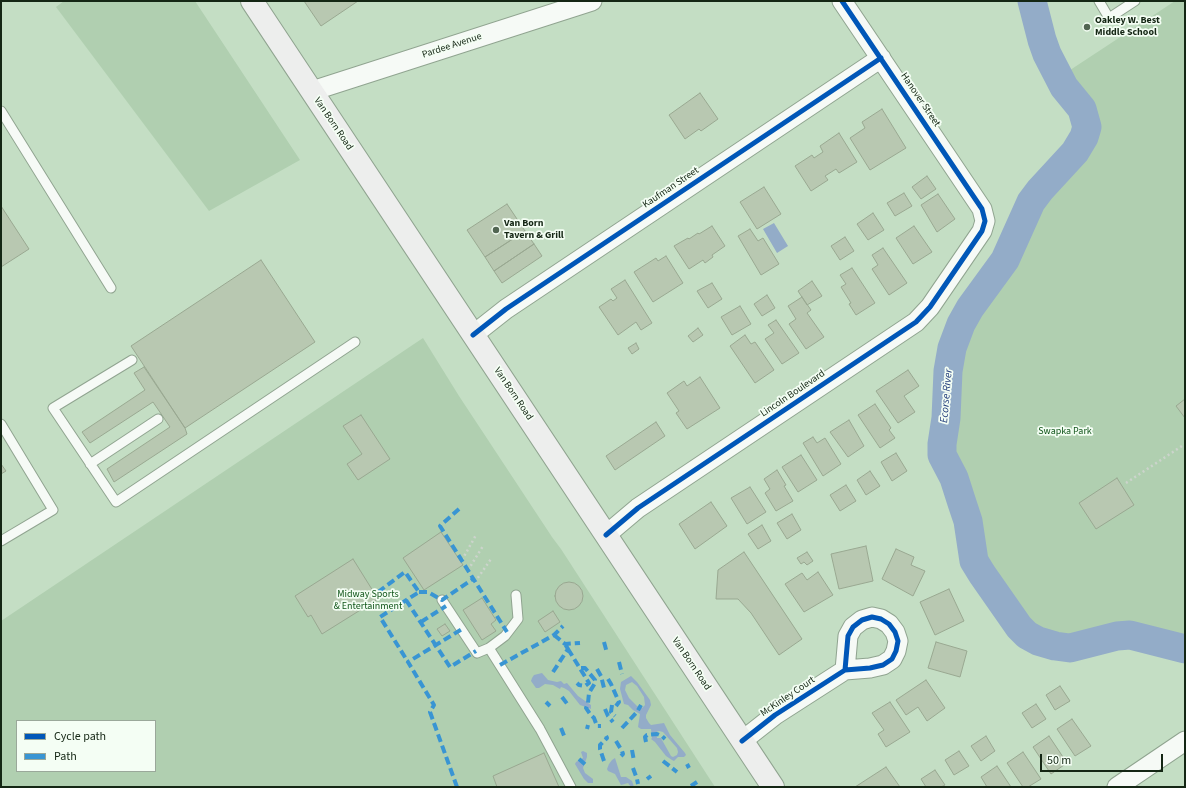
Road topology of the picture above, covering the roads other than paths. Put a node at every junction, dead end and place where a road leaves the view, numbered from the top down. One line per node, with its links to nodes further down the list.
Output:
1 (252, 1): 7 (main road, Van Born Road)
2 (592, 1): 7 (street, Pardee Avenue)
3 (842, 1): 6 (street, Hanover Street)
4 (1099, 1): 5 (lane)
5 (1135, 1)
6 (881, 58): 9 (street, Hanover Street); 11 (street, Kaufman Street)
7 (312, 91): 11 (main road, Van Born Road)
8 (1, 111): 10 (lane)
9 (982, 209): 17 (street, Lincoln Boulevard)
10 (111, 288)
11 (473, 335): 17 (main road, Van Born Road)
12 (355, 342): 16 (lane)
13 (132, 360): 16 (lane)
14 (158, 418): 16 (lane)
15 (1, 424): 18 (lane)
16 (90, 464)
17 (606, 535): 23 (main road, Van Born Road)
18 (1, 541)
19 (516, 595): 21 (lane)
20 (442, 600): 21 (lane)
21 (489, 648): 25 (lane)
22 (845, 670): 23 (street, McKinley Court)
23 (742, 741): 26 (main road, Van Born Road)
24 (1185, 742): 27 (street)
25 (571, 787)
26 (773, 787)
27 (1117, 787)

